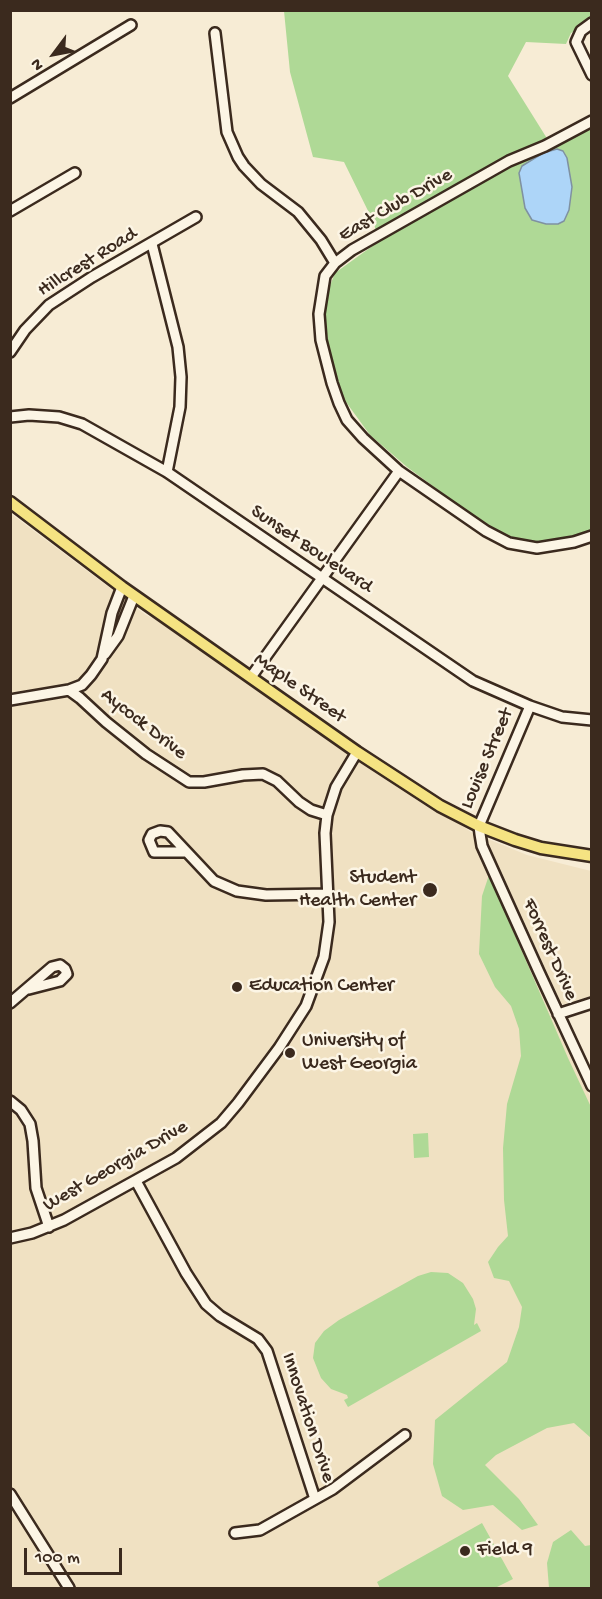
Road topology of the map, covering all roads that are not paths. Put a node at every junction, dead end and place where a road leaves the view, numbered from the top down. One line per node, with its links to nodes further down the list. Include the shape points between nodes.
1 (591, 22): 4 (street, via 576,42)
2 (131, 25): 5 (street)
3 (215, 33): 11 (street, via 227,132 238,157 261,184 298,212)
4 (591, 75)
5 (10, 98)
6 (591, 122): 11 (street, East Club Drive, via 509,160 351,250)
7 (75, 173): 8 (street)
8 (10, 211)
9 (196, 217): 10 (street, Hillcrest Road)
10 (152, 244): 12 (street, Hillcrest Road, via 50,305); 15 (street, via 178,346 181,377 180,407)
11 (335, 263): 14 (street, East Club Drive, via 325,276 319,314 332,383 347,420)
12 (10, 352)
13 (10, 417): 15 (street, Sunset Boulevard, via 59,417 82,424)
14 (399, 471): 17 (street, East Club Drive, via 509,543 537,548); 18 (street)
15 (167, 472): 18 (street, Sunset Boulevard)
16 (10, 502): 19 (main road, Maple Street)
17 (591, 536)
18 (321, 578): 22 (street); 25 (street, Sunset Boulevard, via 473,681)
19 (122, 587): 20 (main road, Maple Street); 21 (street)
20 (134, 596): 21 (street, via 118,636); 22 (main road, Maple Street)
21 (102, 659): 23 (street, via 82,685)
22 (251, 677): 27 (main road, Maple Street)
23 (69, 690): 24 (street); 28 (street, Aycock Drive, via 141,750 189,782 263,774 278,781 298,802)
24 (10, 700)
25 (530, 706): 26 (street, Sunset Boulevard, via 562,717); 29 (street, Louise Street)
26 (591, 720)
27 (357, 752): 28 (street, West Georgia Drive, via 336,787); 29 (main road, Maple Street, via 440,806)
28 (327, 815): 32 (street, West Georgia Drive)
29 (479, 826): 31 (main road, Maple Street, via 541,848); 36 (street, Forrest Drive, via 483,846)
30 (186, 852): 32 (street, via 214,881 237,891 266,895)
31 (591, 856)
32 (329, 894): 39 (street, West Georgia Drive, via 324,957 306,1006 285,1038 221,1123 176,1158)
33 (29, 989): 34 (street)
34 (10, 1003)
35 (591, 1003): 36 (street)
36 (558, 1014): 37 (street, Forrest Drive)
37 (591, 1086)
38 (10, 1101): 40 (street, via 30,1124 36,1188)
39 (136, 1181): 40 (street, West Georgia Drive); 44 (street, Innovation Drive, via 206,1304 258,1339 267,1351)
40 (49, 1227): 41 (street, West Georgia Drive)
41 (10, 1238)
42 (405, 1435): 44 (street)
43 (10, 1494): 46 (street)
44 (315, 1499): 45 (street, via 260,1530)
45 (235, 1533)
46 (69, 1588)

